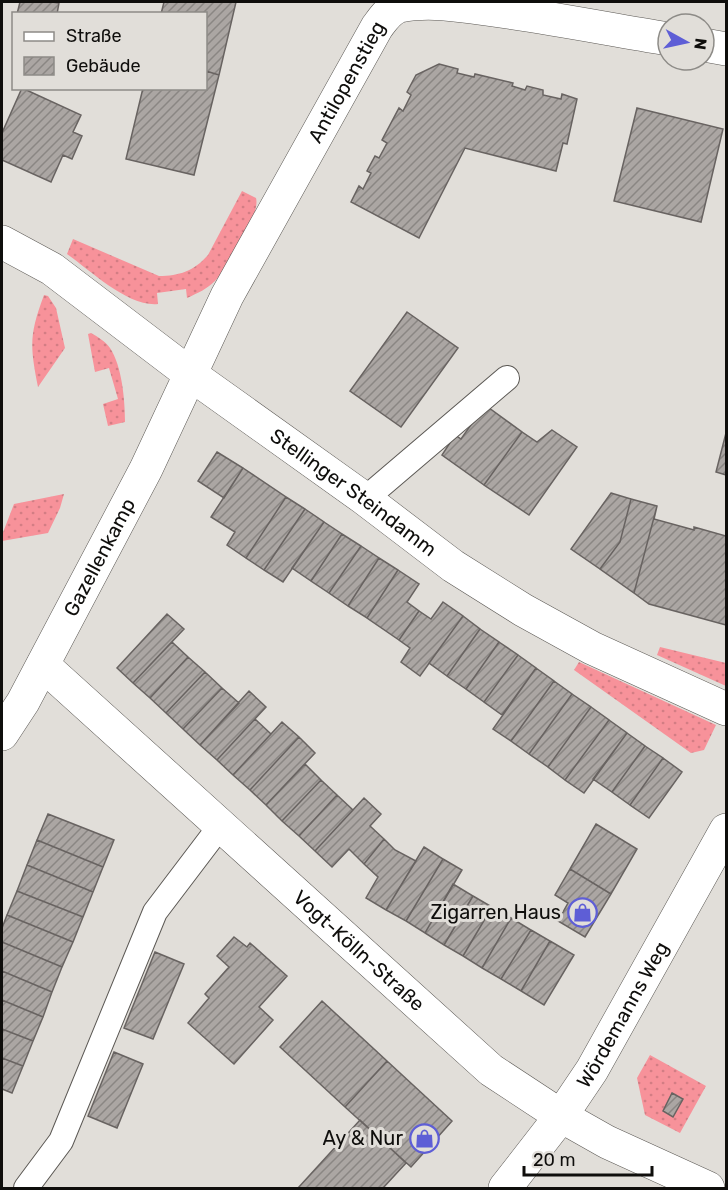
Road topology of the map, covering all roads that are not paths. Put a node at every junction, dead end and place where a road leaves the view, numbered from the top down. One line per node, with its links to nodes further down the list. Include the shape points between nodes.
1 (389, 6): 2 (street, Antilopenstieg, via 459,5); 4 (street, Antilopenstieg, via 227,296)
2 (656, 37)
3 (2, 242): 4 (street, Stellinger Steindamm, via 52,269)
4 (190, 374): 6 (street, Stellinger Steindamm); 7 (street, Gazellenkamp, via 146,469)
5 (507, 378): 6 (lane)
6 (365, 499): 8 (street, Stellinger Steindamm, via 453,566 523,610 592,648)
7 (43, 665): 9 (street, Gazellenkamp); 10 (street, Vogt-Kölln-Straße)
8 (726, 709)
9 (2, 734)
10 (221, 825): 12 (street, Vogt-Kölln-Straße, via 491,1070); 13 (lane, via 155,912 61,1141)
11 (726, 830): 12 (street, Wördemanns Weg, via 592,1070)
12 (561, 1116): 14 (street, Wördemanns Weg); 15 (street, Vogt-Kölln-Straße)
13 (26, 1188)
14 (505, 1188)
15 (708, 1188)

